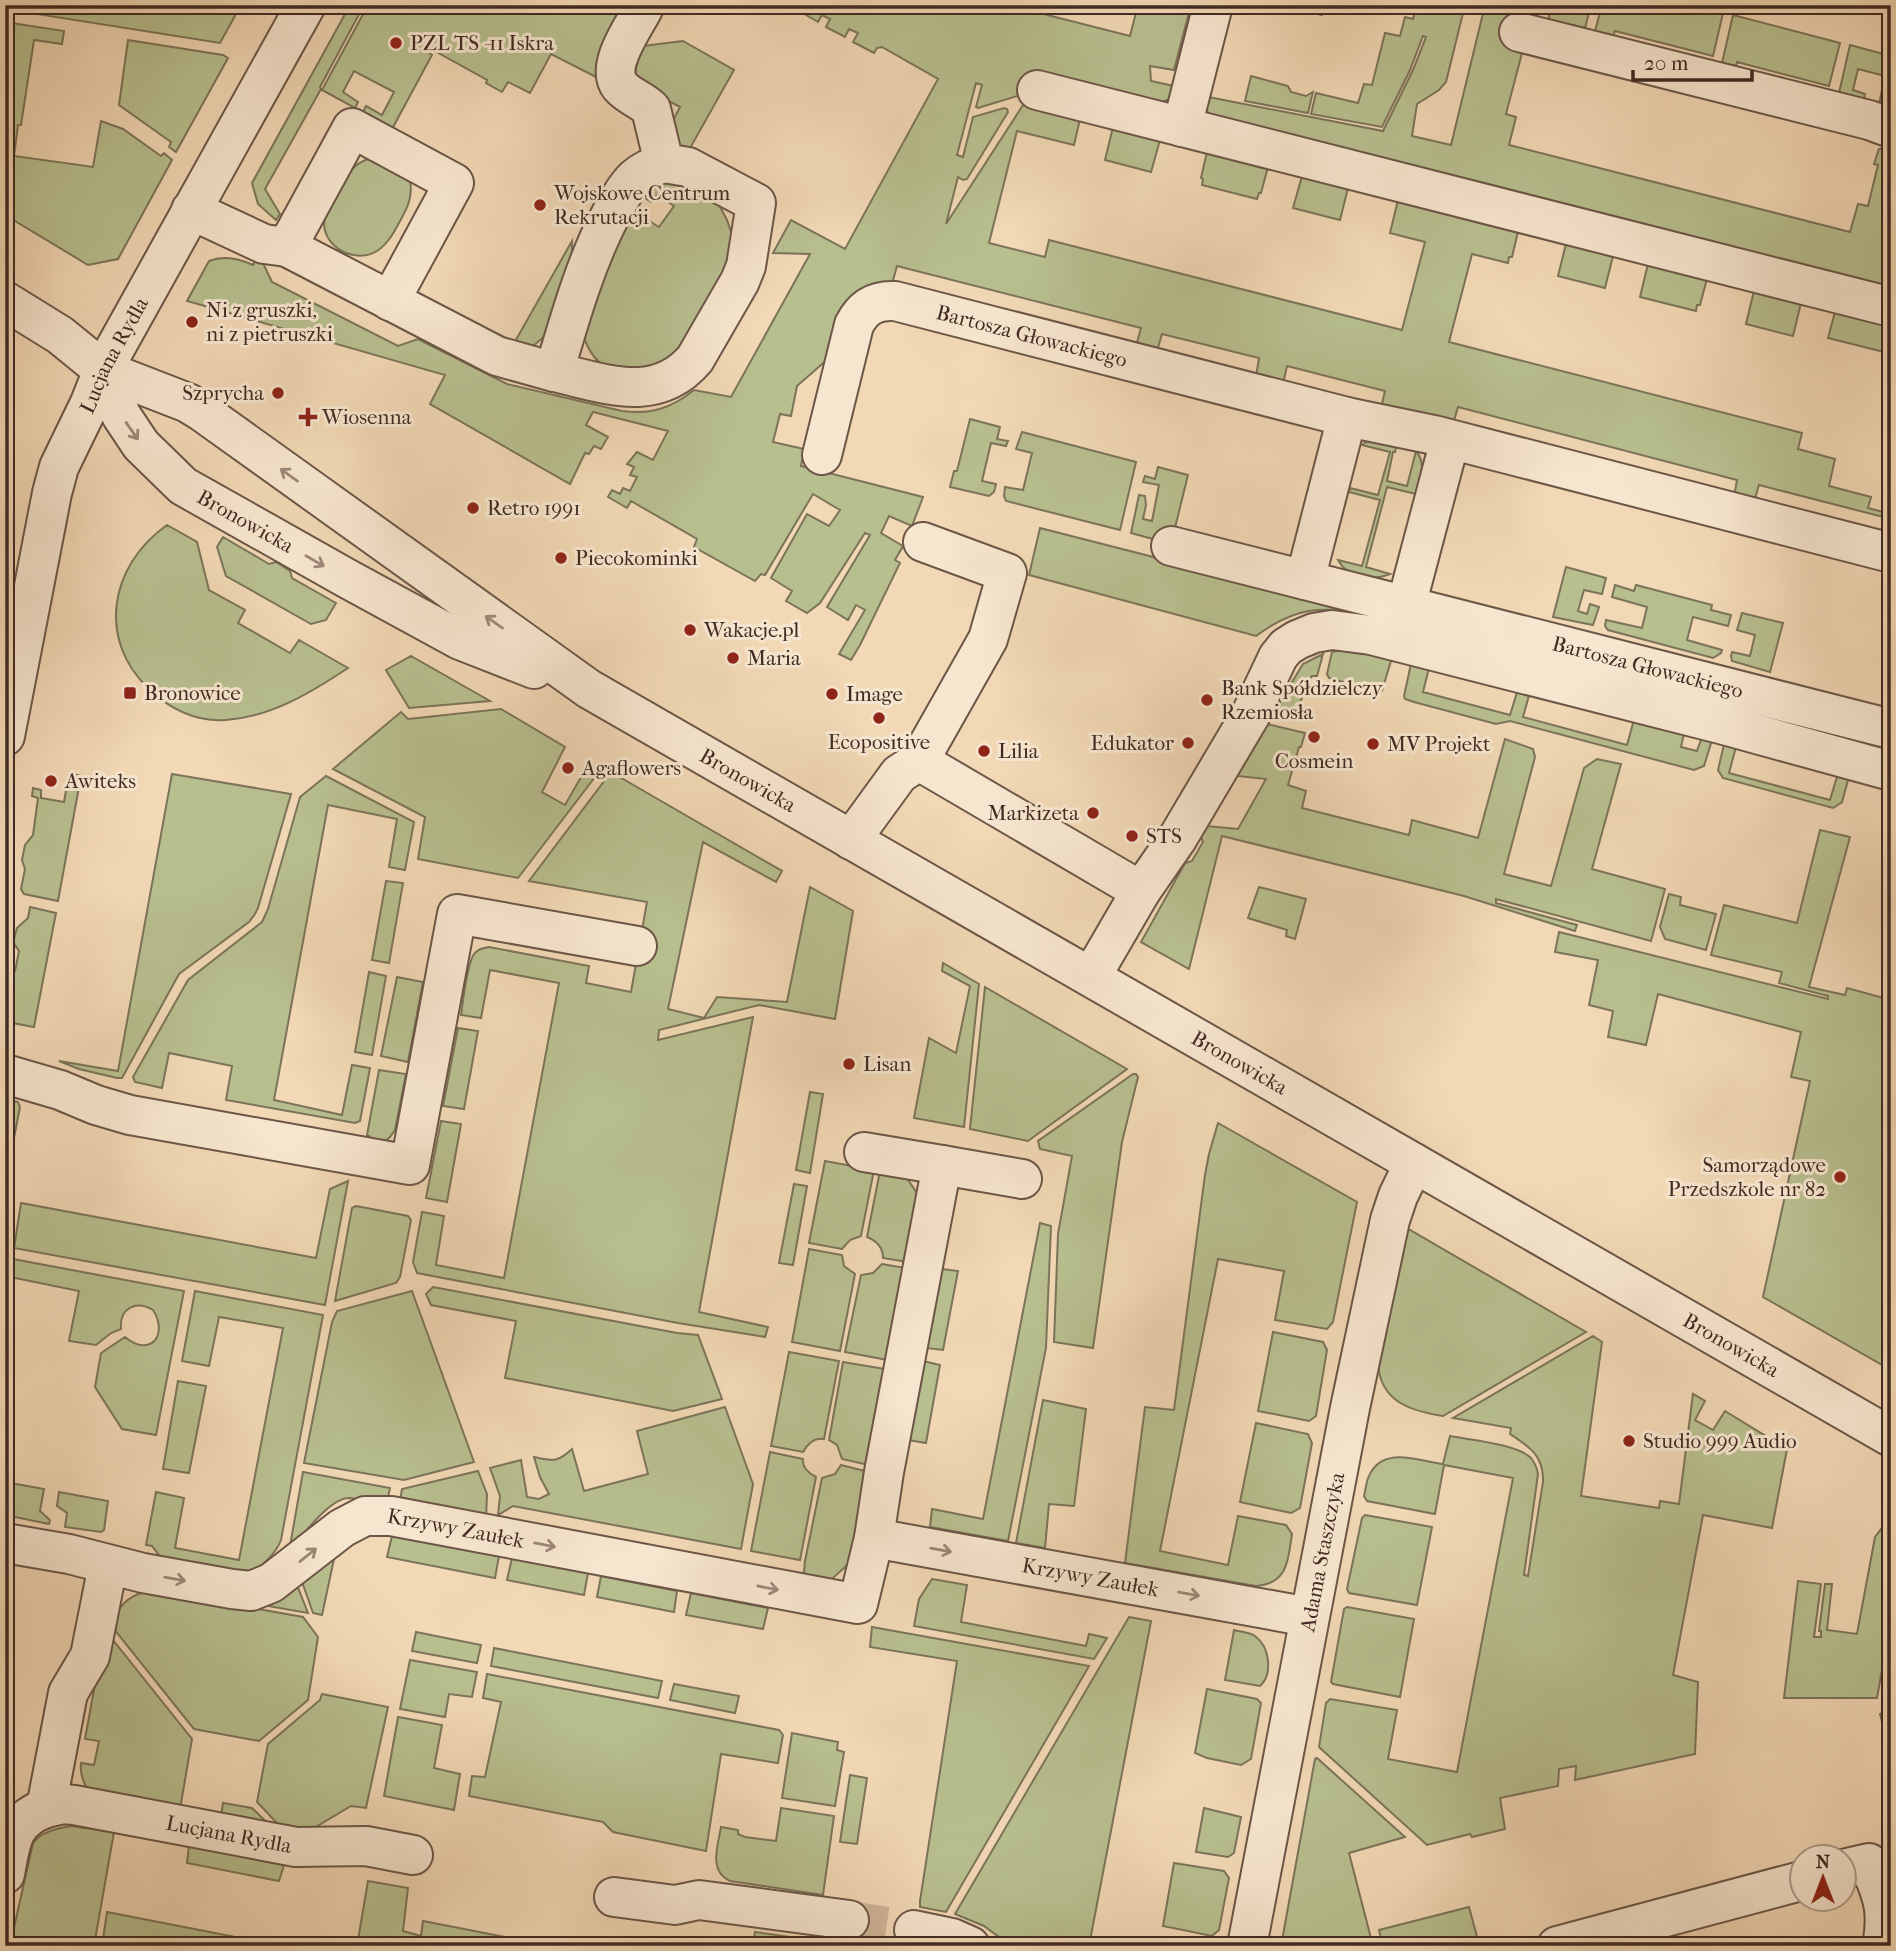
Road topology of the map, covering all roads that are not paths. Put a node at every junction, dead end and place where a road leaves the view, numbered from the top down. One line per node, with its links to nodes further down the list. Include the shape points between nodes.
1 (306, 5): 9 (street, Lucjana Rydla)
2 (635, 5): 8 (street, via 643,9 615,64 616,80 651,109)
3 (1213, 5): 6 (street)
4 (1519, 32): 7 (street)
5 (1037, 90): 6 (street)
6 (1182, 127): 13 (street)
7 (1891, 128)
8 (664, 163): 15 (street, via 635,178 614,208 583,275); 15 (street, via 688,167 756,203 748,260 740,281 695,359 672,379 629,388)
9 (191, 210): 10 (street, via 264,244); 14 (street, Lucjana Rydla)
10 (287, 247): 12 (street); 12 (street, via 352,128 454,183)
11 (5, 301): 14 (street, Bronowicka)
12 (390, 301): 15 (street, via 497,356)
13 (1891, 307)
14 (103, 370): 24 (street, Lucjana Rydla, via 60,467); 25 (street, Bronowicka, one-way to 14, via 201,411); 25 (street, Bronowicka, one-way to 25, via 121,415 141,445 183,486 460,640)
15 (554, 372)
16 (1347, 417): 17 (street, Bartosza Głowackiego); 18 (street, Bartosza Głowackiego, via 886,301 863,310 854,324); 22 (street)
17 (1450, 440): 21 (street, Bartosza Głowackiego); 23 (street)
18 (822, 455)
19 (923, 542): 28 (street, via 1007,573 988,639)
20 (1171, 546): 22 (street, Bartosza Głowackiego)
21 (1891, 553)
22 (1305, 580): 23 (street, Bartosza Głowackiego)
23 (1406, 606): 26 (street, Bartosza Głowackiego)
24 (15, 635): 27 (street, Lucjana Rydla)
25 (589, 690): 30 (street, Bronowicka)
26 (1891, 729)
27 (5, 736)
28 (919, 761): 30 (street, via 899,774); 31 (street)
29 (1891, 771): 31 (street, via 1371,635 1314,633 1286,647 1278,657 1244,725)
30 (851, 840): 33 (street, Bronowicka)
31 (1141, 891): 33 (street)
32 (637, 946): 34 (street, via 457,914 410,1165 130,1115)
33 (1091, 978): 36 (street, Bronowicka)
34 (5, 1074)
35 (864, 1152): 37 (street)
36 (1414, 1163): 39 (street, Bronowicka); 43 (street, Adama Staszczyka, via 1390,1220)
37 (942, 1165): 38 (street); 40 (street, Krzywy Zaułek)
38 (1023, 1179)
39 (1891, 1437)
40 (874, 1538): 42 (street, Krzywy Zaułek, one-way to 40, via 251,1591 271,1583 355,1520 376,1515 858,1604); 43 (street, Krzywy Zaułek, one-way to 43)
41 (5, 1543): 42 (street, Krzywy Zaułek)
42 (108, 1565): 44 (street, via 90,1656 68,1693)
43 (1309, 1616): 53 (street, Adama Staszczyka)
44 (46, 1808): 45 (street, Lucjana Rydla, via 74,1805 296,1847 366,1846); 47 (street, via 28,1817 14,1833)
45 (413, 1855)
46 (1857, 1866): 55 (street, via 1869,1863 1885,1906)
47 (5, 1874)
48 (1787, 1885): 54 (street)
49 (614, 1897): 50 (street, via 675,1905 699,1900)
50 (849, 1920)
51 (914, 1930): 52 (street)
52 (970, 1946)
53 (1247, 1946)
54 (1557, 1946)
55 (1882, 1946)

